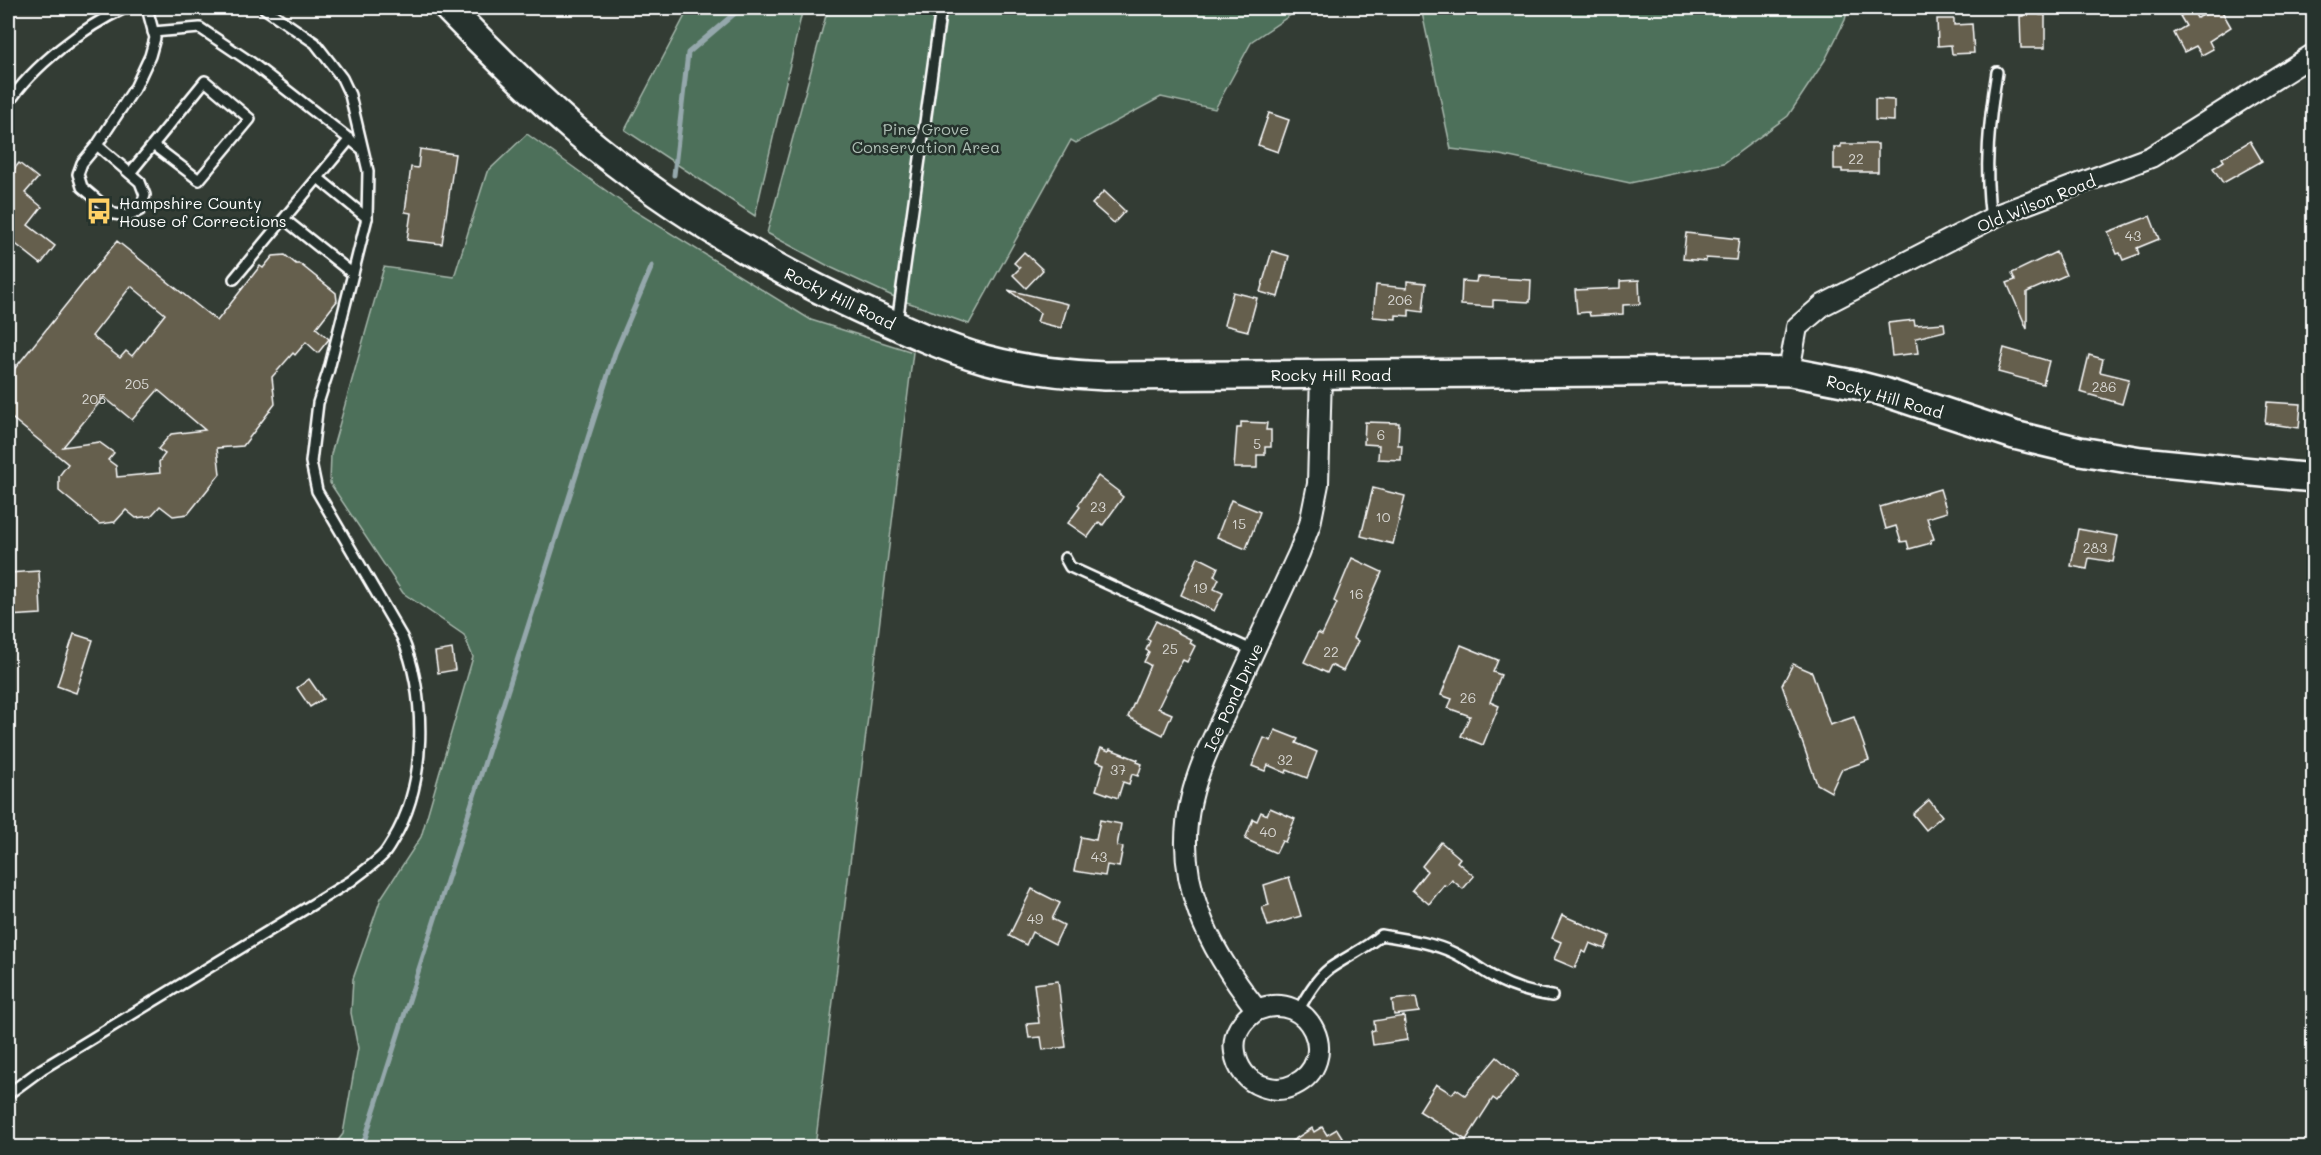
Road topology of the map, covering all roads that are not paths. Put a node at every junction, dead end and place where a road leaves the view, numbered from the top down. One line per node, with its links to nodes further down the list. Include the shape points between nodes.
1 (125, 8): 9 (lane, via 101,19 50,57)
2 (147, 8): 6 (lane)
3 (264, 8): 13 (lane, via 315,43 342,78)
4 (448, 8): 21 (main road, Rocky Hill Road, via 575,130 672,203 770,264)
5 (941, 8): 21 (lane)
6 (153, 32): 10 (lane, via 200,28); 12 (lane, via 150,56 136,86)
7 (2313, 54): 16 (street, Old Wilson Road, via 2151,157)
8 (1997, 72): 16 (lane, via 1988,128 1988,189 2000,204)
9 (8, 104)
10 (350, 139): 13 (lane); 15 (lane)
11 (153, 145): 11 (lane, via 205,81 250,119 198,180); 14 (lane)
12 (97, 146): 14 (lane); 14 (lane, via 78,174 82,187 114,214 129,216 140,210 145,195 141,182)
13 (363, 149): 17 (lane, via 368,171)
14 (130, 173)
15 (318, 178): 17 (lane); 18 (lane)
16 (1997, 216): 22 (street, Old Wilson Road, via 1823,305 1797,327)
17 (367, 218): 19 (lane)
18 (284, 219): 19 (lane); 20 (lane)
19 (353, 274): 30 (lane, via 318,403 310,462 316,490 411,659 419,749 404,822 384,854 351,881 42,1069)
20 (234, 279)
21 (896, 326): 23 (main road, Rocky Hill Road, via 984,359 1053,372 1105,376)
22 (1791, 372): 23 (main road, Rocky Hill Road); 24 (main road, Rocky Hill Road, via 1884,392 2047,444 2141,461)
23 (1321, 374): 26 (street, Ice Pond Drive, via 1318,484 1310,524)
24 (2313, 478)
25 (1065, 558): 26 (lane, via 1070,567)
26 (1254, 651): 28 (street, Ice Pond Drive, via 1196,782 1188,819 1187,855 1192,892 1206,933)
27 (1552, 996): 29 (lane, via 1535,994 1492,977 1444,949 1381,934 1369,946 1327,970)
28 (1257, 1010): 29 (street, via 1278,1005); 29 (street, via 1238,1030 1234,1043 1236,1057 1251,1080 1276,1089 1302,1080 1317,1057 1315,1031)
29 (1298, 1011)
30 (8, 1094)

